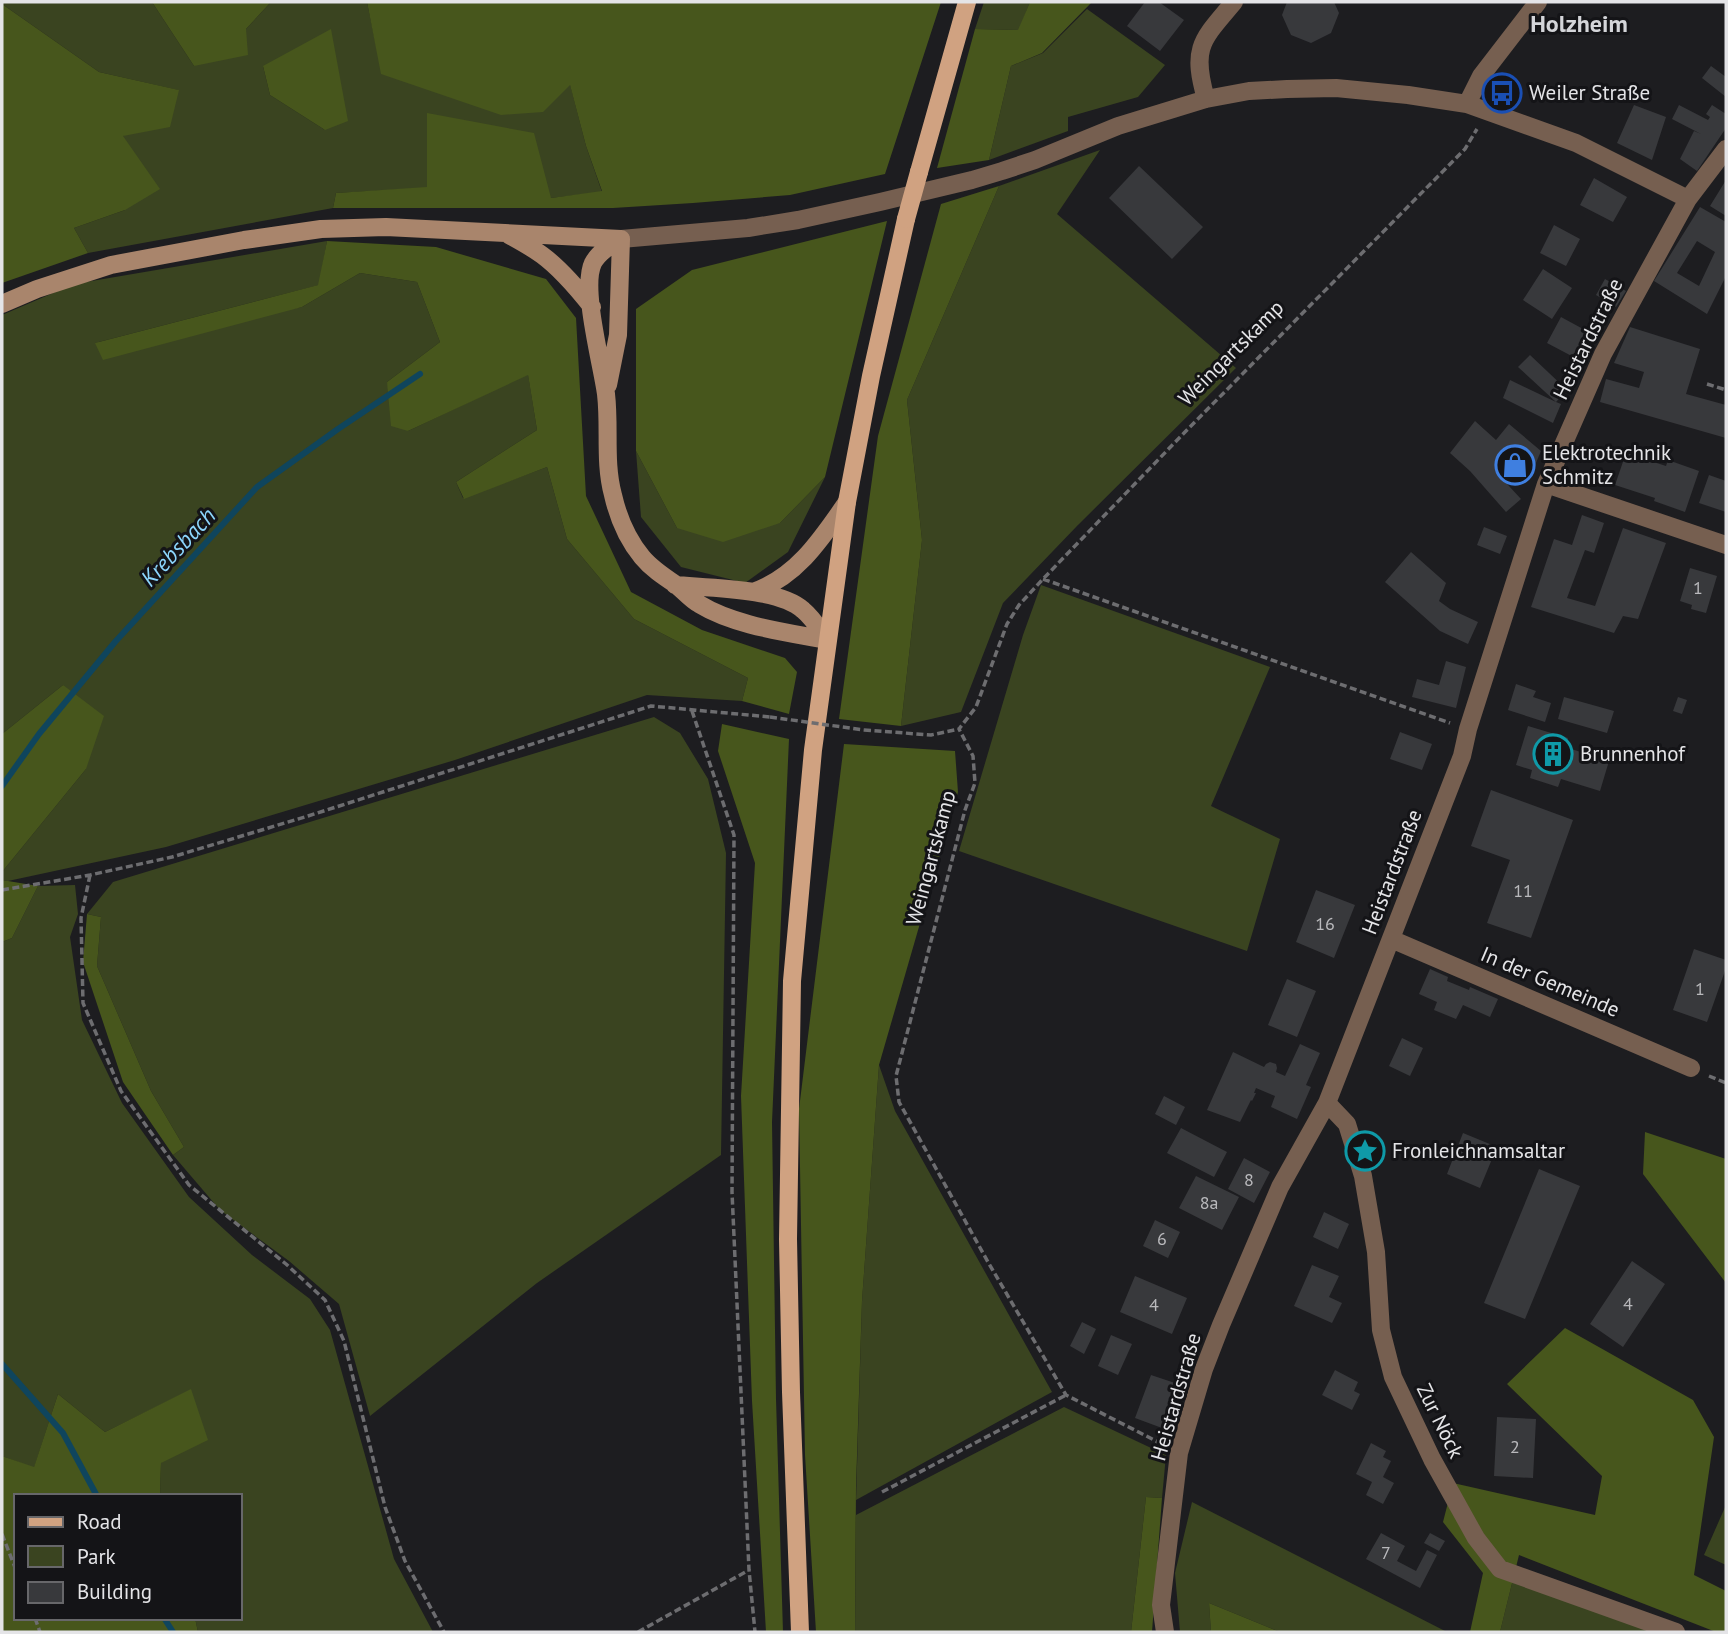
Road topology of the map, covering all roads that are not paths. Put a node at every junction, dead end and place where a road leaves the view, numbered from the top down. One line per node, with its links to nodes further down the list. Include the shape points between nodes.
1 (967, 2): 14 (main road, bridge, via 906,219)
2 (1234, 2): 4 (street, via 1202,44 1199,63)
3 (1538, 2): 5 (street, via 1481,76)
4 (1206, 99): 5 (street, via 1249,91 1336,88 1408,94); 9 (street, via 972,180 798,220)
5 (1475, 107): 7 (street, via 1576,143)
6 (1726, 149): 7 (street, Heistardstraße)
7 (1688, 199): 13 (street, Heistardstraße, via 1603,354)
8 (506, 233): 9 (main road); 10 (main road, via 386,227 286,233 111,265); 11 (main road, via 566,275)
9 (621, 239): 11 (main road, via 593,263); 12 (main road, via 618,335)
10 (2, 304)
11 (592, 307): 12 (main road)
12 (606, 396): 16 (main road, via 609,473 616,508 642,557)
13 (1546, 484): 15 (street); 19 (street, Heistardstraße, via 1462,755)
14 (847, 502): 17 (main road, via 794,568); 18 (main road)
15 (1726, 545)
16 (676, 585): 17 (main road); 18 (main road, via 717,614)
17 (753, 592): 18 (main road, via 795,603)
18 (827, 640): 22 (main road, via 792,994 789,1321)
19 (1391, 939): 20 (street, In der Gemeinde); 21 (street, Heistardstraße)
20 (1691, 1068)
21 (1326, 1103): 23 (street, Heistardstraße, via 1280,1187 1204,1369 1180,1453 1161,1605); 24 (street, Zur Nöck, via 1347,1124 1363,1176 1376,1252 1381,1329 1394,1377 1476,1538 1500,1569)
22 (800, 1632)
23 (1165, 1632)
24 (1676, 1632)

